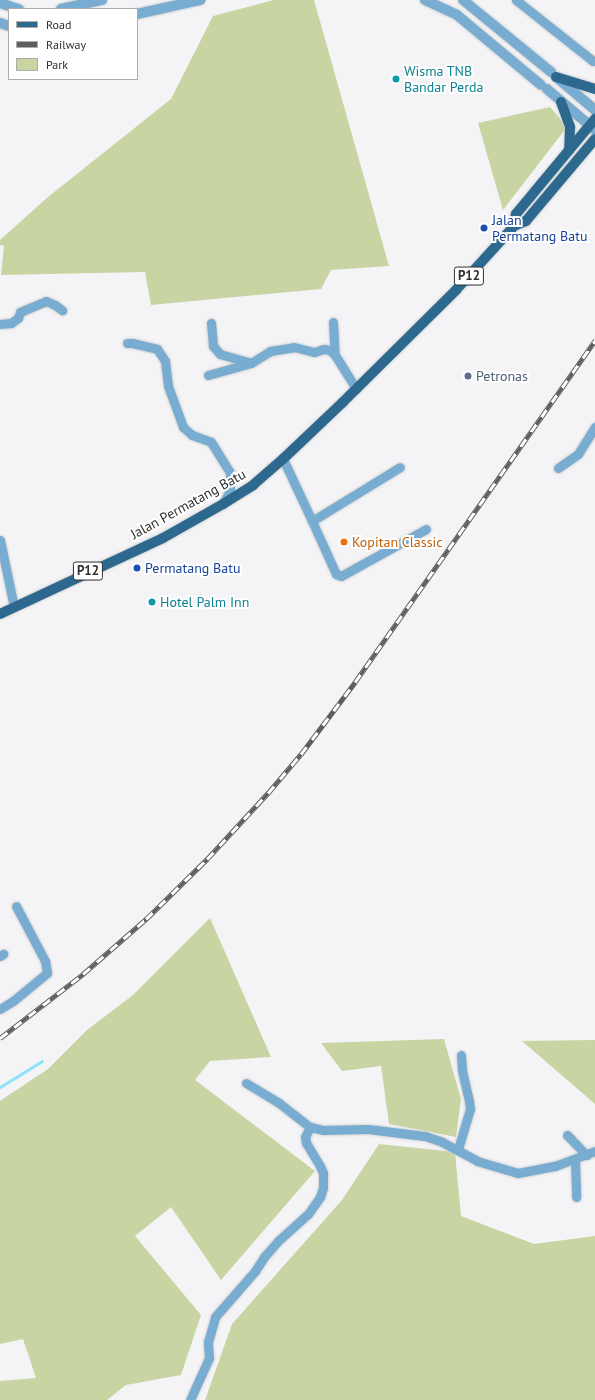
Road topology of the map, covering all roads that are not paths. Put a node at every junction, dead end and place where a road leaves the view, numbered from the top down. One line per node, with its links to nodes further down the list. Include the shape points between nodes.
1 (102, 0): 8 (street)
2 (200, 0): 9 (street)
3 (425, 0): 13 (street, via 457,15)
4 (463, 0): 11 (street)
5 (516, 0): 10 (street, via 593,62)
6 (0, 3): 7 (street)
7 (16, 8)
8 (66, 8)
9 (138, 14)
10 (595, 61)
11 (553, 75): 12 (main road); 14 (street)
12 (595, 89)
13 (561, 102): 15 (street); 17 (main road, via 570,127)
14 (595, 110)
15 (593, 125): 17 (main road, Jalan Permatang Batu / P12)
16 (595, 139): 18 (main road, Jalan Permatang Batu / P12, via 526,221)
17 (569, 150): 18 (main road, Jalan Permatang Batu / P12, via 516,214)
18 (514, 226): 27 (main road, Jalan Permatang Batu / P12, via 456,290)
19 (62, 310): 22 (street, via 46,301 20,312 18,318 11,323)
20 (333, 322): 24 (street)
21 (211, 323): 25 (street, via 213,346 220,354)
22 (0, 324)
23 (127, 344): 32 (street, via 157,349 165,361 168,386 183,428 192,435 211,442 230,473 230,490)
24 (335, 355): 25 (street, via 330,350 314,352 294,346 270,351); 27 (street)
25 (251, 363): 26 (street)
26 (208, 375)
27 (356, 389): 29 (main road, Jalan Permatang Batu / P12)
28 (595, 427): 31 (street, via 578,454)
29 (283, 459): 32 (main road, Jalan Permatang Batu / P12, via 253,485); 33 (street)
30 (400, 467): 33 (street)
31 (558, 468)
32 (223, 504): 36 (main road, Jalan Permatang Batu / P12, via 162,538)
33 (312, 521): 34 (street, via 336,574 341,576)
34 (426, 529)
35 (0, 540): 36 (street)
36 (14, 607): 37 (main road, Jalan Permatang Batu / P12)
37 (0, 614)
38 (16, 906): 39 (street, via 45,961 47,973 13,1001)
39 (1, 1006)
40 (461, 1055): 44 (street, via 470,1109)
41 (246, 1083): 42 (street, via 279,1103)
42 (310, 1127): 44 (street, via 323,1130 368,1129 405,1133 437,1140); 49 (street, via 305,1137 306,1143 323,1173 320,1197 308,1214 264,1257 215,1317 208,1342 209,1358)
43 (567, 1135): 46 (street)
44 (458, 1149): 47 (street, via 476,1161 518,1172 541,1170)
45 (595, 1151): 46 (street)
46 (586, 1155): 47 (street)
47 (575, 1160): 48 (street)
48 (576, 1198)
49 (190, 1400)

